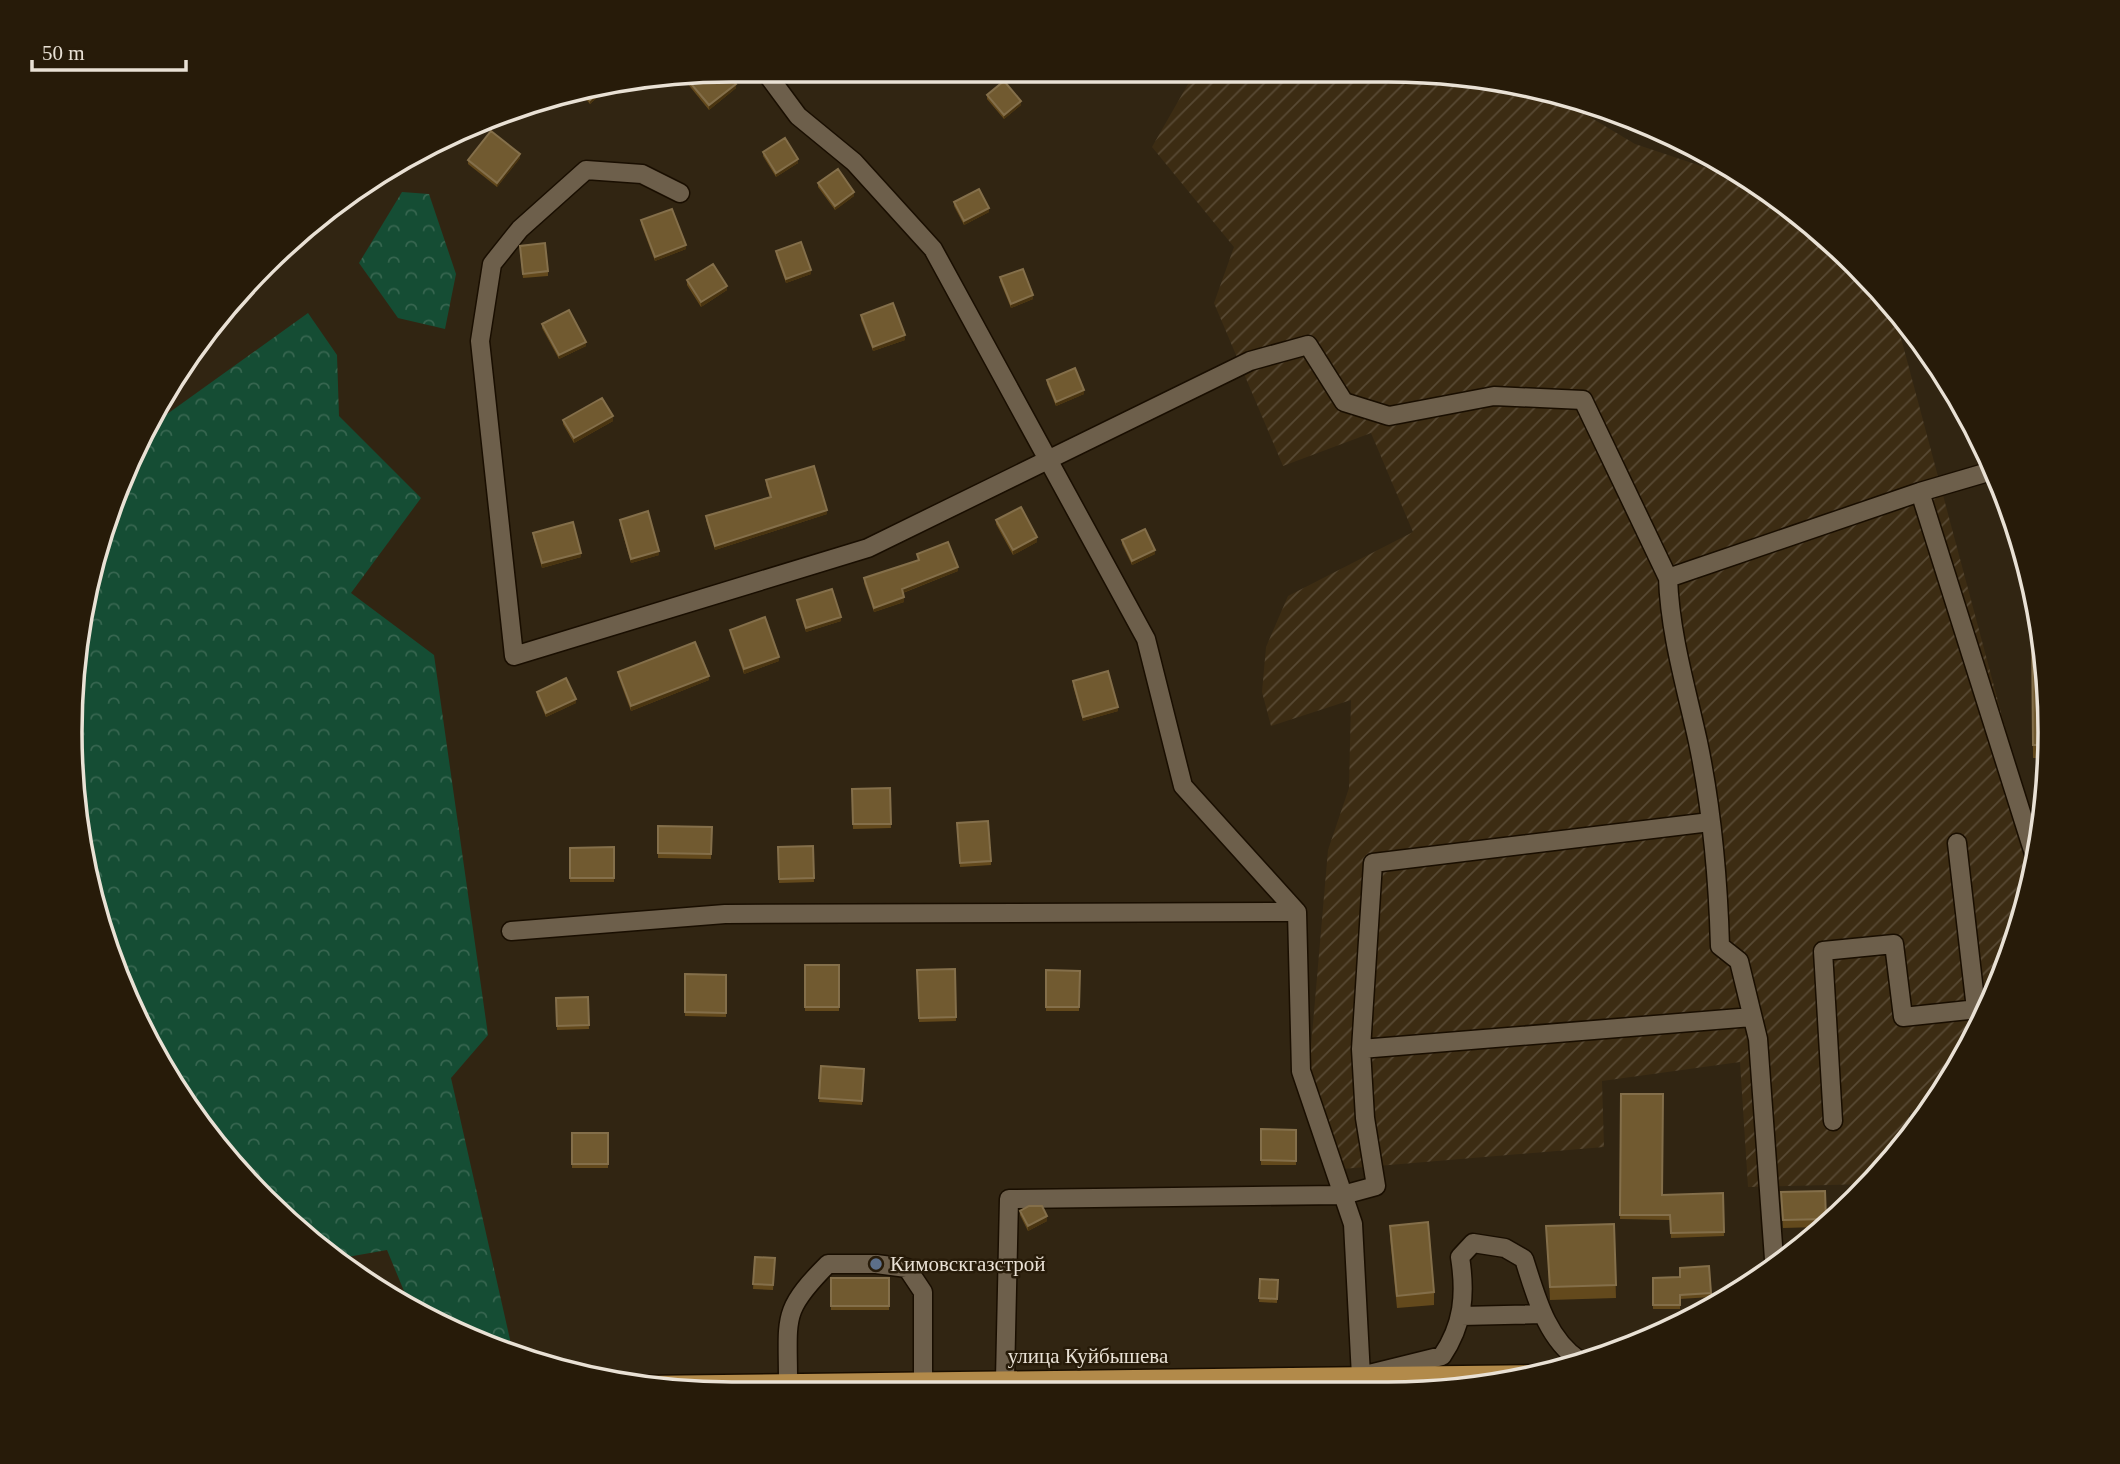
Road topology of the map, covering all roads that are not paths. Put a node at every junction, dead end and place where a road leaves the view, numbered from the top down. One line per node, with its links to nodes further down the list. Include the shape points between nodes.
1 (773, 82): 3 (street, via 797,116 854,162 933,249)
2 (680, 193): 3 (street, via 642,174 586,170 520,229 492,264 481,341 514,656 868,548)
3 (1051, 461): 6 (street, via 1250,361 1308,345 1344,402 1389,416 1494,396 1583,400); 10 (street, via 1146,639 1183,786)
4 (1984, 473): 5 (street)
5 (1920, 492): 6 (street); 8 (street)
6 (1668, 578): 7 (street, via 1670,618 1699,745)
7 (1710, 822): 14 (street, via 1718,869 1720,946 1739,961); 15 (street, via 1373,863)
8 (2029, 837)
9 (1957, 843): 12 (street)
10 (1297, 912): 11 (street, via 725,914); 17 (street, via 1301,1071)
11 (511, 931)
12 (1980, 998)
13 (1975, 1010): 16 (street, via 1903,1017 1894,944 1823,951)
14 (1752, 1017): 15 (street); 18 (street, via 1758,1039)
15 (1361, 1049): 17 (street, via 1365,1118 1376,1186)
16 (1833, 1121)
17 (1343, 1195): 23 (street, via 1353,1224); 24 (street, via 1009,1199)
18 (1774, 1254)
19 (1542, 1314): 20 (street); 20 (street, via 1524,1259 1505,1248 1473,1244 1460,1258); 21 (street)
20 (1461, 1317): 23 (street, via 1442,1356)
21 (1572, 1355)
22 (1481, 1375): 23 (main road, улица Куйбышева)
23 (1361, 1376): 24 (main road, улица Куйбышева)
24 (1005, 1379): 25 (main road, улица Куйбышева)
25 (923, 1380): 26 (main road, улица Куйбышева); 26 (street, via 923,1292 907,1268 828,1264 801,1291 788,1316)
26 (788, 1381): 27 (main road, улица Куйбышева)
27 (751, 1382)

